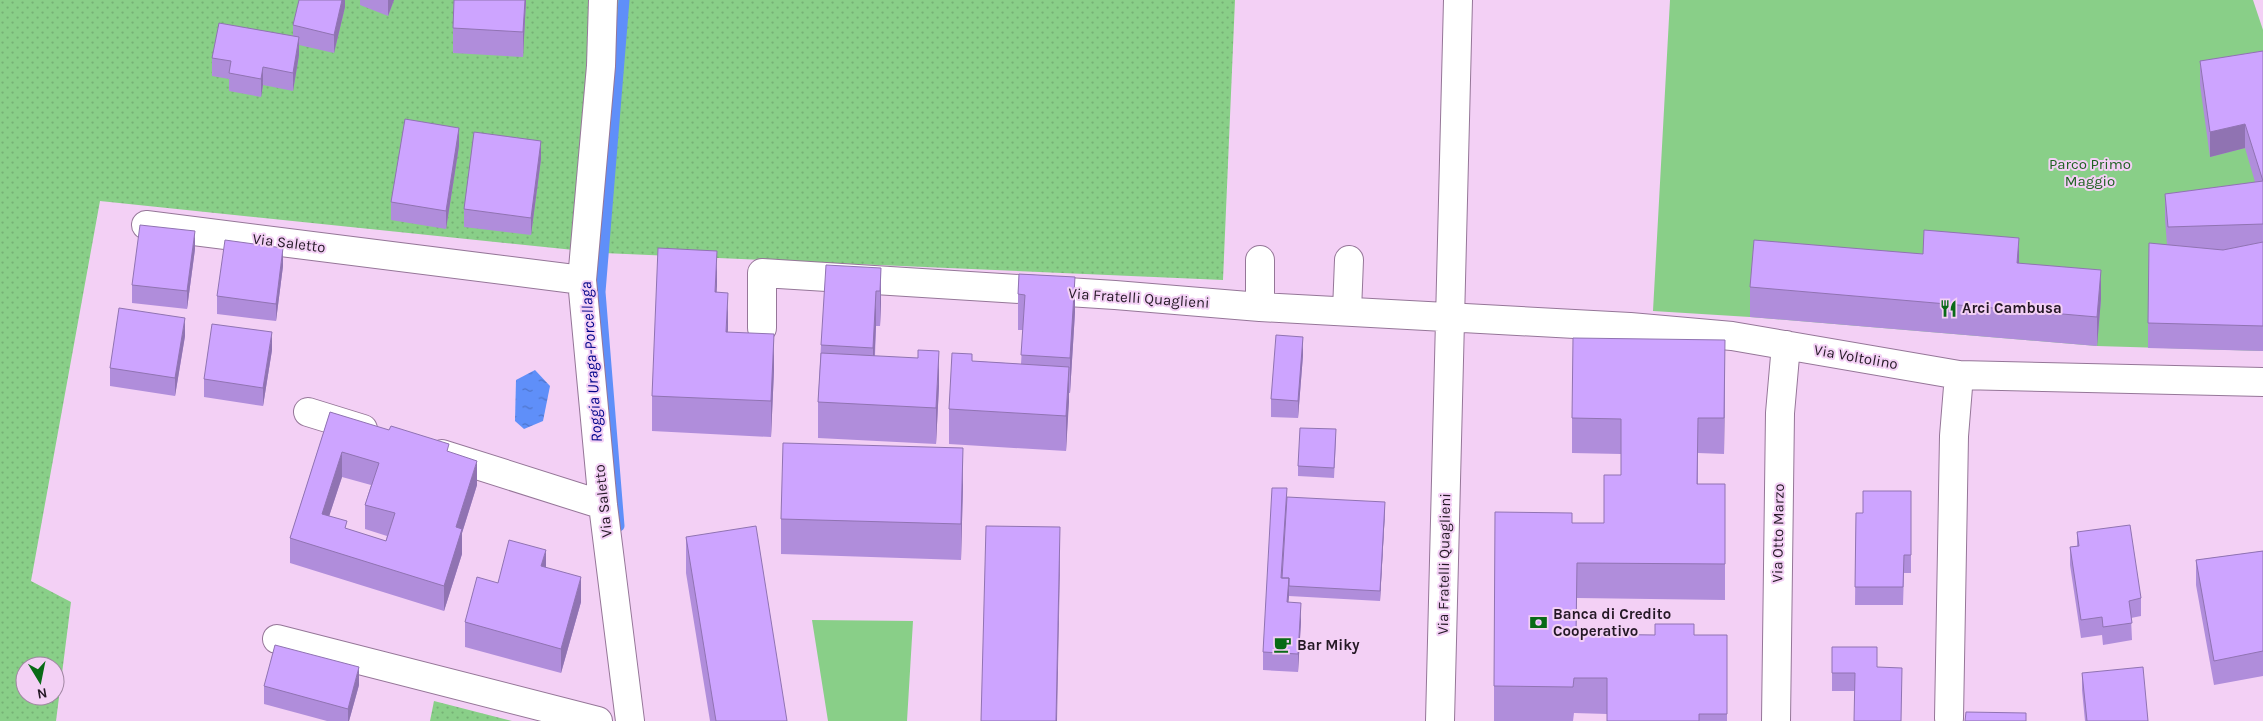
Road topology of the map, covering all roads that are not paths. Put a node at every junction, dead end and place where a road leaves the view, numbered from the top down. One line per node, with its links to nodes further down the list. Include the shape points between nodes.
1 (603, 0): 6 (street, Via Saletto, via 601,66)
2 (1458, 0): 9 (street, Via Fratelli Quaglieni)
3 (146, 225): 6 (street, Via Saletto)
4 (1260, 260): 7 (street)
5 (1348, 260): 8 (street)
6 (582, 280): 17 (street, Via Saletto)
7 (1260, 307): 8 (street, Via Fratelli Quaglieni); 10 (street, Via Fratelli Quaglieni, via 762,273)
8 (1347, 311): 9 (street, Via Fratelli Quaglieni)
9 (1450, 317): 11 (street, Via Voltolino, via 1630,327 1732,336); 22 (street, Via Fratelli Quaglieni)
10 (762, 328)
11 (1786, 346): 12 (street, Via Voltolino); 23 (street, Via Otto Marzo, via 1780,413)
12 (1959, 375): 13 (street, Via Voltolino); 19 (street, via 1954,436)
13 (2263, 382)
14 (308, 412): 15 (street)
15 (391, 438)
16 (419, 447): 17 (street)
17 (603, 505): 21 (street, Via Saletto)
18 (276, 639): 20 (street)
19 (1949, 718)
20 (598, 721)
21 (630, 721)
22 (1440, 721)
23 (1776, 721)

